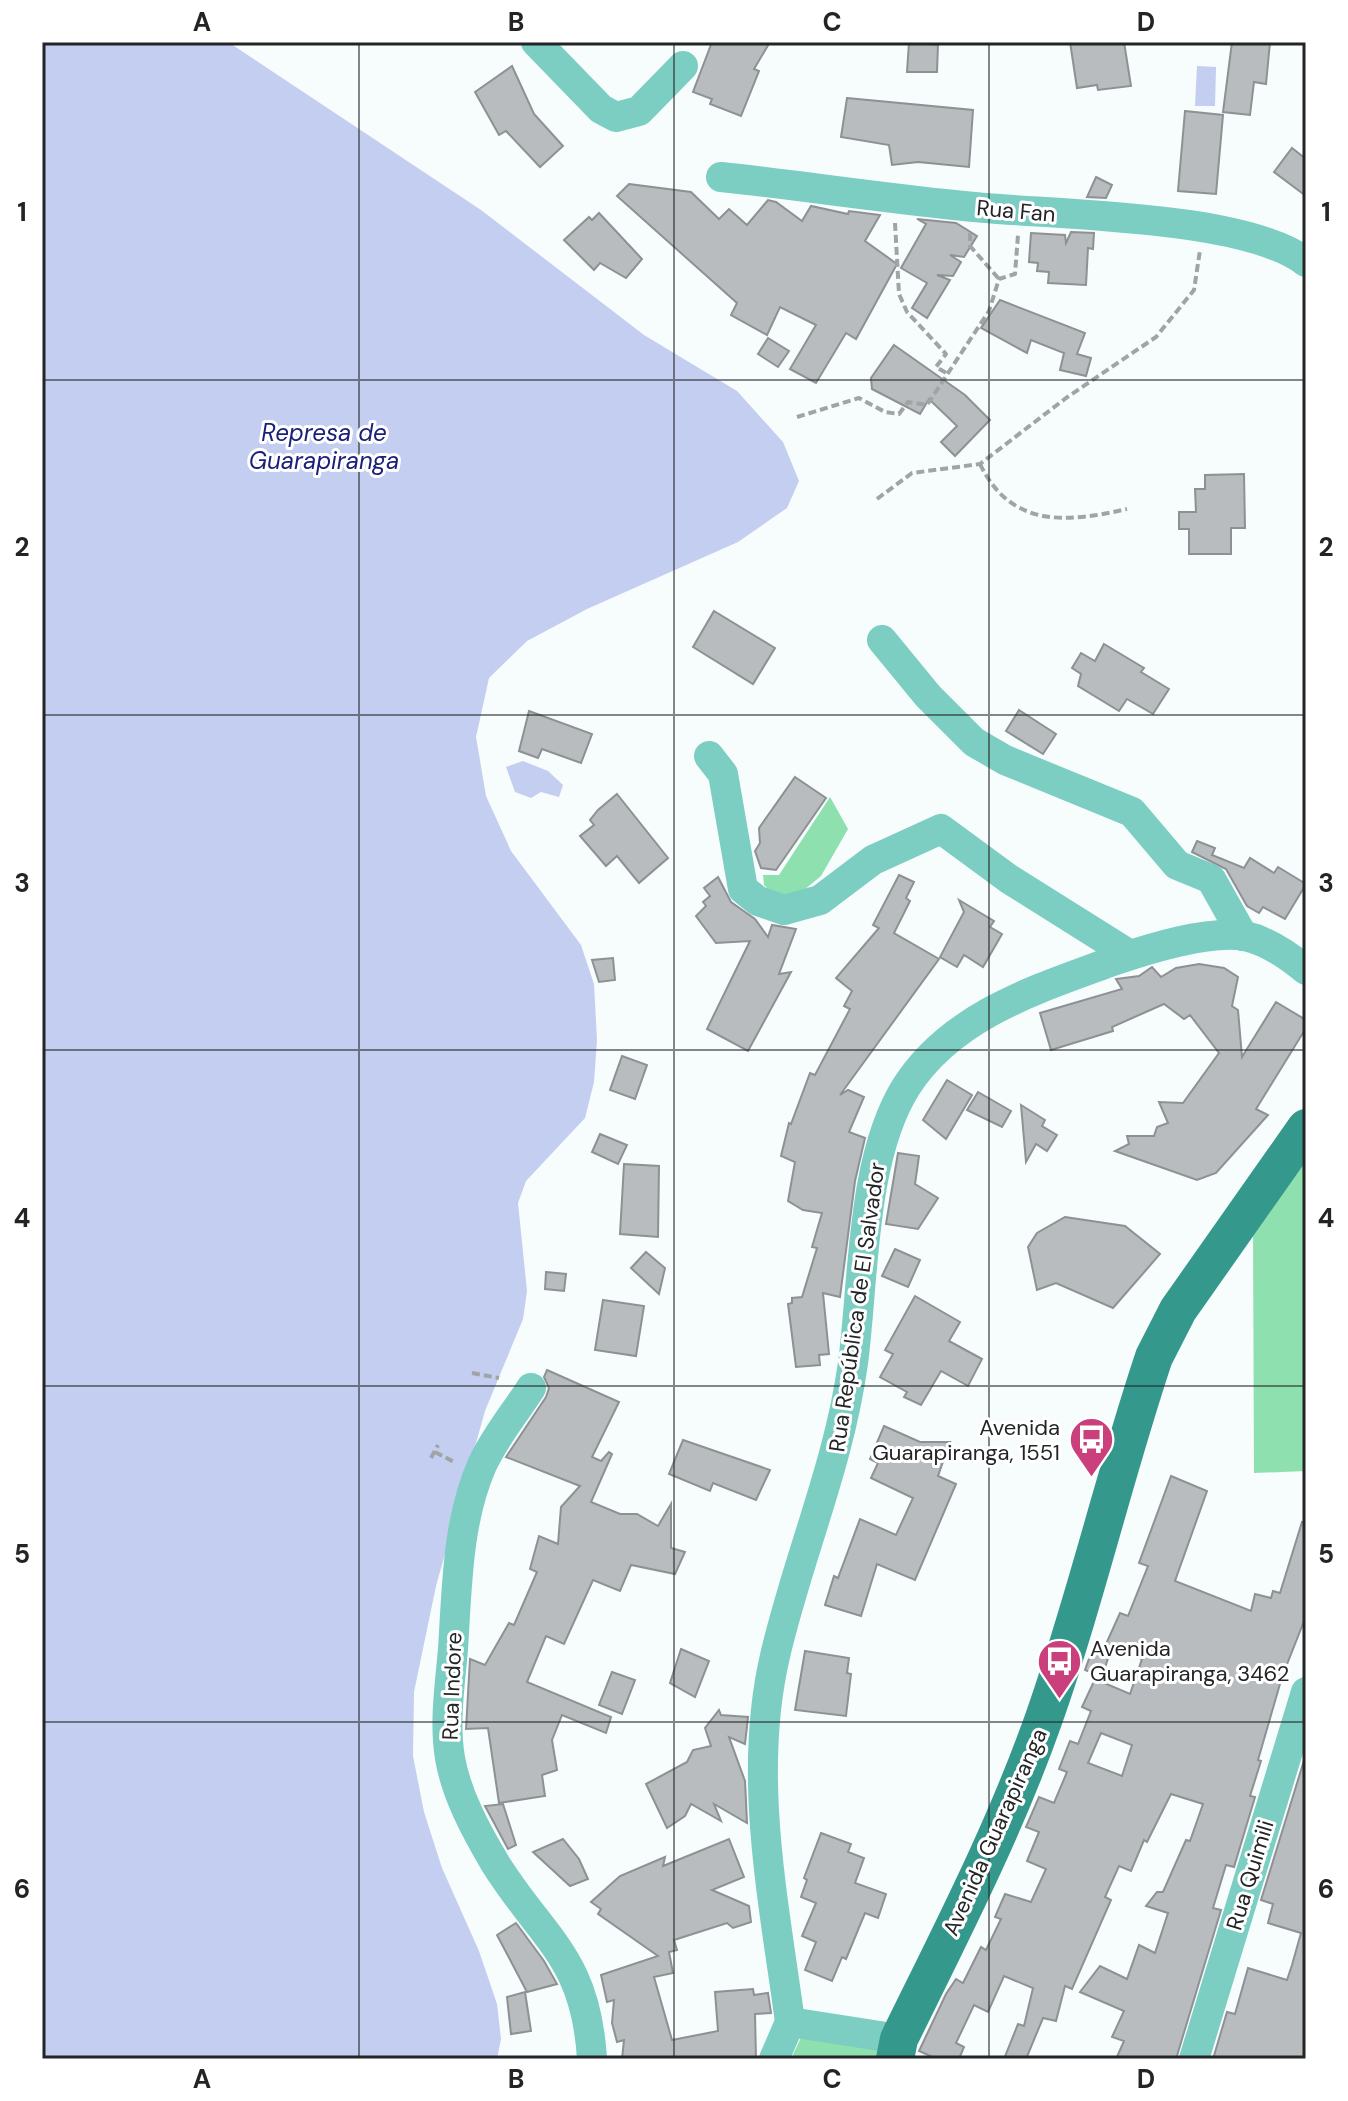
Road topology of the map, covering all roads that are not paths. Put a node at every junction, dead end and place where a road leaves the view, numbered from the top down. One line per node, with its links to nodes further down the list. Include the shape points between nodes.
1 (536, 42): 2 (street, via 601,109 616,117 639,111)
2 (683, 66)
3 (721, 177): 4 (street, Rua Fan, via 969,207 1203,226 1269,243)
4 (1306, 262)
5 (882, 640): 7 (street, via 974,742 1132,812 1177,865 1211,879)
6 (709, 756): 8 (street, via 723,774 743,889 758,901 784,910 820,900 873,860 941,829)
7 (1243, 936): 8 (street, Rua República de El Salvador, via 1215,936); 9 (street, Rua República de El Salvador, via 1285,953)
8 (1130, 955): 13 (street, Rua República de El Salvador, via 1034,991 956,1033 928,1057 886,1127 835,1459 775,1657 764,1725 769,1866)
9 (1306, 970)
10 (1306, 1128): 14 (main road, Avenida Guarapiranga, via 1178,1310 1154,1357 1040,1730 980,1876)
11 (531, 1388): 15 (street, Rua Indore, via 483,1464 474,1491 457,1571 447,1728 456,1782 472,1821 578,1982)
12 (1306, 1692): 17 (street, Rua Quimili)
13 (790, 2022): 14 (street); 16 (street)
14 (897, 2049)
15 (592, 2059)
16 (774, 2059)
17 (1194, 2059)

